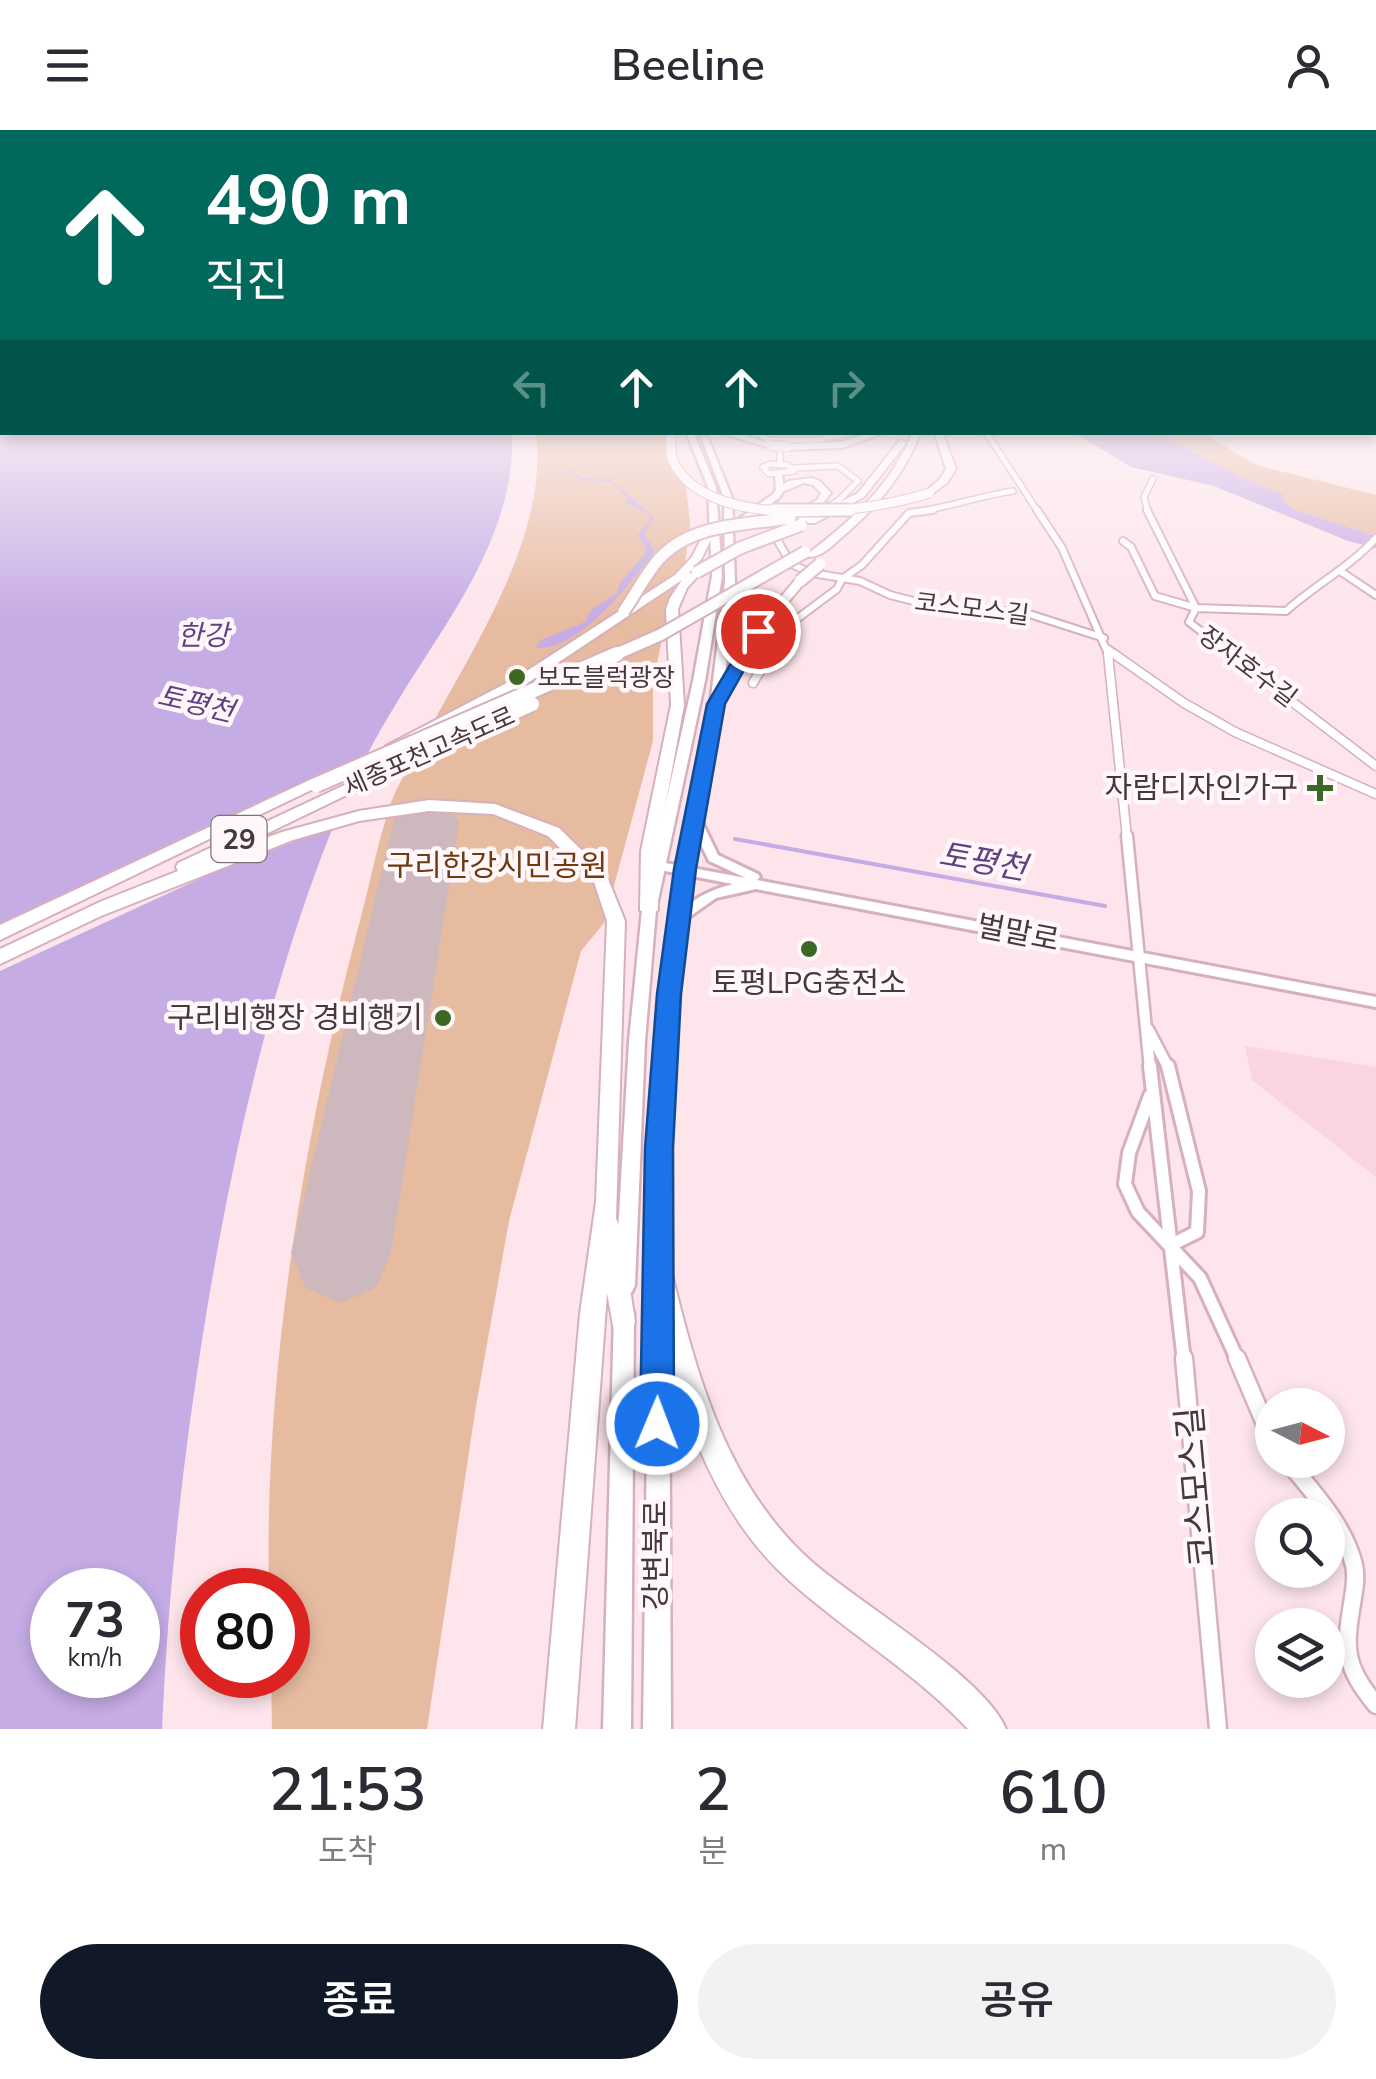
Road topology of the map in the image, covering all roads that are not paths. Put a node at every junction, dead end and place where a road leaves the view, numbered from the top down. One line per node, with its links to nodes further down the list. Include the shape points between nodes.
1 (680, 472): 9 (highway, bridge, via 716,496 796,512 899,504 929,493)
2 (708, 472): 17 (highway)
3 (719, 472): 15 (highway, 강변북로)
4 (765, 472): 11 (street)
5 (793, 472): 11 (street)
6 (848, 472): 23 (street, 코스모스길, via 858,481 838,501 774,534 791,564)
7 (881, 472): 38 (highway, bridge, via 861,495 740,548 684,583 669,618 677,702 644,879)
8 (890, 472): 21 (highway, 세종포천고속도로 / 29, via 868,510)
9 (949, 472)
10 (1009, 472): 14 (street, 코스모스길)
11 (778, 476): 13 (highway)
12 (1153, 479): 25 (street, via 1144,496 1150,520)
13 (780, 490): 16 (highway); 26 (highway, bridge, via 802,480 826,493 791,518 719,528 677,544)
14 (1020, 490): 23 (street, via 909,513); 27 (street, 코스모스길, via 1077,576)
15 (728, 498): 16 (highway, via 736,506); 18 (highway, 강변북로)
16 (761, 507): 18 (highway)
17 (714, 523): 26 (highway, via 679,577); 33 (highway, via 714,598)
18 (730, 529): 29 (highway, 강변북로)
19 (1376, 538): 22 (street, 장자호수길)
20 (1123, 541): 25 (street, via 1155,596)
21 (813, 557): 29 (highway, bridge, via 758,631); 36 (highway, 세종포천고속도로 / 29, bridge, via 660,635); 37 (highway, 세종포천고속도로 / 29, bridge, via 653,648)
22 (1340, 571): 24 (street); 25 (street, 장자호수길, via 1286,611)
23 (842, 578): 27 (street, 코스모스길, via 928,605 1026,613); 28 (street, via 826,599 786,627)
24 (1376, 595)
25 (1196, 608): 30 (street, 장자호수길, via 1189,622)
26 (624, 612): 36 (highway, bridge, via 521,681)
27 (1106, 644): 31 (street, via 1235,732); 42 (street, 코스모스길)
28 (753, 683)
29 (716, 704): 32 (highway, 강변북로)
30 (1376, 766)
31 (1376, 794)
32 (696, 822): 34 (highway, 강변북로); 35 (street, via 712,858)
33 (660, 866): 34 (street, 벌말로); 38 (highway)
34 (685, 869): 35 (street, 벌말로); 39 (highway, 강변북로)
35 (769, 885): 39 (street, via 718,891); 42 (street, 벌말로)
36 (82, 895): 40 (highway, 세종포천고속도로 / 29)
37 (99, 910): 41 (highway, 세종포천고속도로 / 29); 46 (highway, via 373,811 436,804 525,820 580,853 602,880 616,921)
38 (648, 910): 49 (highway)
39 (679, 919): 48 (highway, 강변북로, via 664,1032)
40 (0, 933)
41 (0, 957)
42 (1138, 957): 43 (street, 벌말로); 44 (street, 코스모스길)
43 (1376, 1002)
44 (1145, 1024): 45 (street, 코스모스길); 47 (street, 코스모스길, via 1168,1063 1200,1199 1197,1232)
45 (1152, 1090): 47 (street, 코스모스길); 47 (street, 코스모스길, via 1124,1179 1149,1228)
46 (606, 1202): 49 (highway); 53 (highway)
47 (1174, 1244): 50 (street, 코스모스길, via 1224,1322); 57 (street, 코스모스길)
48 (659, 1270): 55 (highway, 강변북로); 56 (highway, via 699,1418 722,1474 756,1522 797,1568)
49 (623, 1322): 54 (highway)
50 (1255, 1407)
51 (1301, 1478): 52 (street, via 1348,1548 1356,1583 1346,1662)
52 (1376, 1705)
53 (558, 1729)
54 (618, 1729)
55 (657, 1729)
56 (990, 1729)
57 (1218, 1729)

